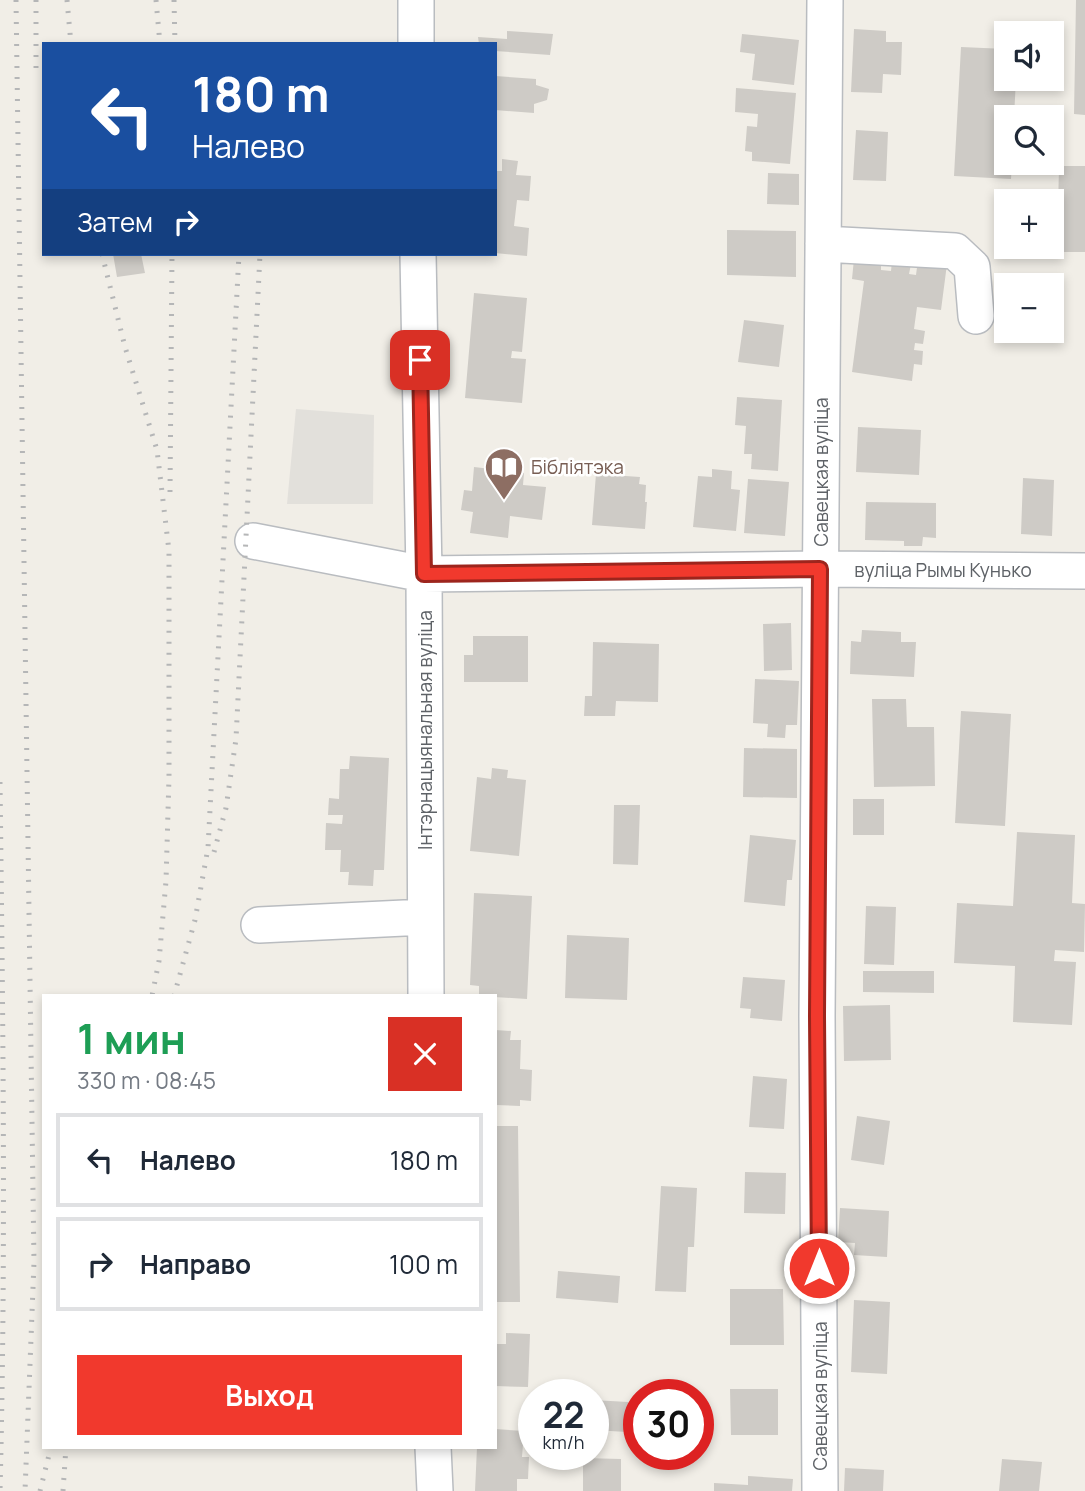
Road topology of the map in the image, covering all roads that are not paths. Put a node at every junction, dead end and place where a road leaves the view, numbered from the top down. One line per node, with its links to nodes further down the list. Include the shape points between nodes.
1 (416, 0): 3 (street)
2 (825, 0): 4 (street, Савецкая вуліца)
3 (416, 42)
4 (822, 244): 6 (street, via 955,251 972,267); 8 (street, Савецкая вуліца)
5 (418, 256): 10 (street, Інтэрнацыянальная вуліца)
6 (976, 316)
7 (253, 541): 10 (street, вуліца Рымы Кунько)
8 (820, 569): 9 (street, вуліца Рымы Кунько); 10 (street, вуліца Рымы Кунько); 16 (street, Савецкая вуліца)
9 (1085, 571)
10 (424, 574): 11 (street, Інтэрнацыянальная вуліца)
11 (425, 917): 12 (street); 13 (street, Інтэрнацыянальная вуліца)
12 (259, 925)
13 (426, 994)
14 (433, 1449): 15 (street)
15 (435, 1491)
16 (820, 1491)

